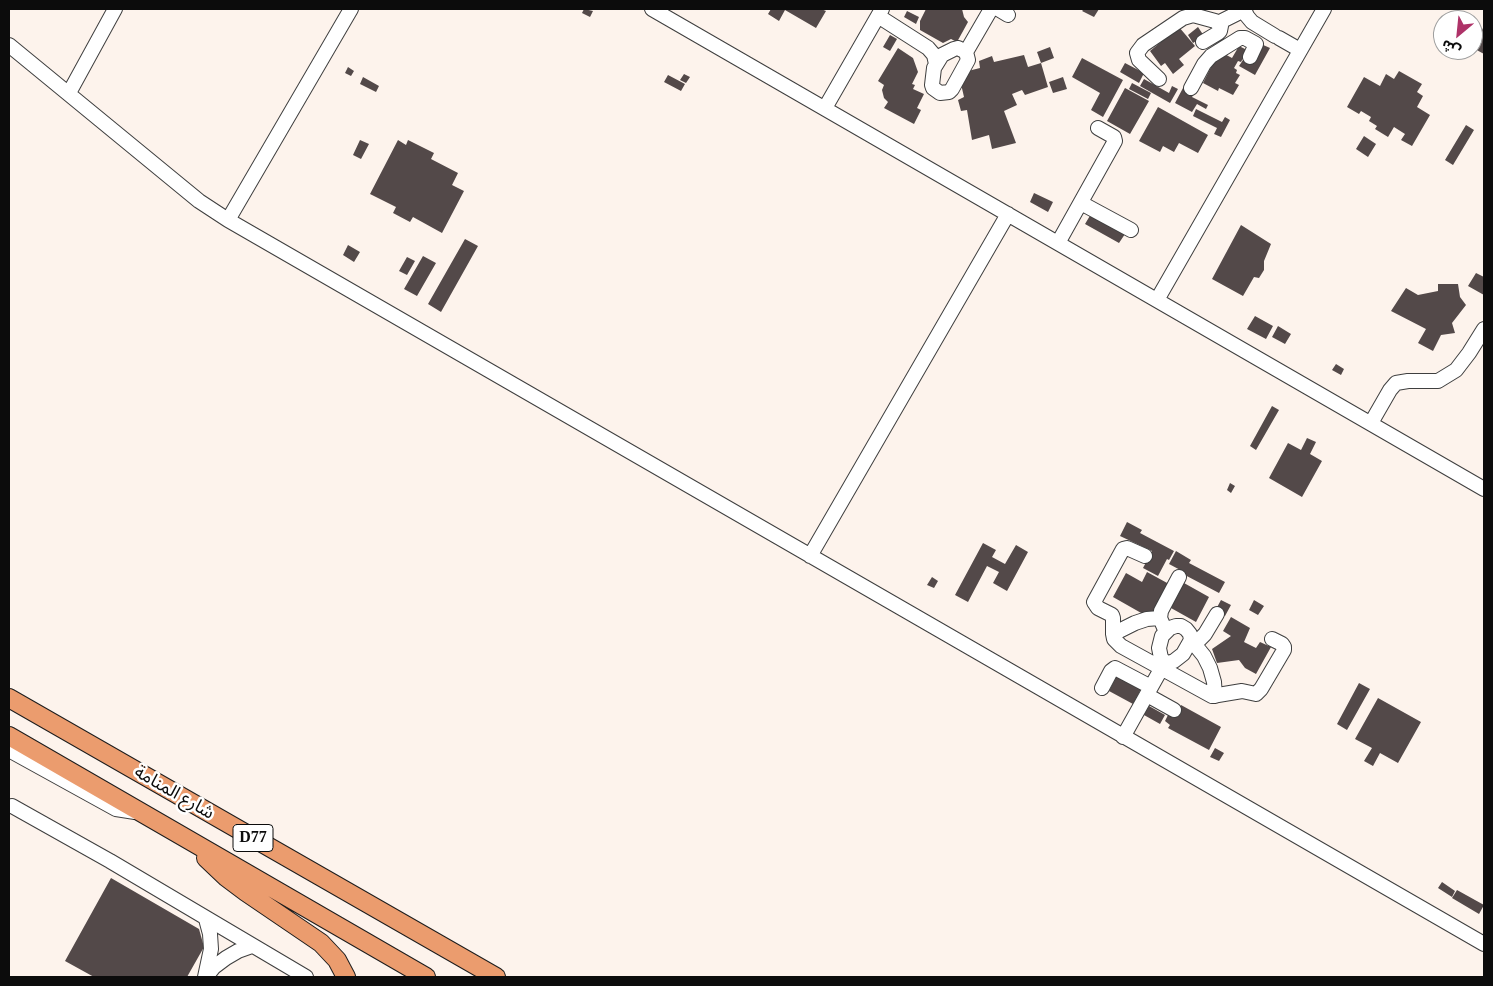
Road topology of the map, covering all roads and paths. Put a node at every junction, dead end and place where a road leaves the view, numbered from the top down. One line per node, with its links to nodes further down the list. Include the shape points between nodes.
1 (115, 9): 19 (street)
2 (351, 9): 24 (street)
3 (652, 9): 20 (street)
4 (991, 9): 14 (street)
5 (1244, 9): 8 (street); 9 (street)
6 (1324, 9): 13 (street)
7 (880, 12): 16 (street, via 928,48); 20 (street)
8 (1218, 22): 11 (street, via 1220,31); 17 (street, via 1186,16 1143,45 1137,53 1139,60)
9 (1258, 26): 10 (street); 13 (street)
10 (1250, 40): 15 (street, via 1257,46); 18 (street, via 1242,37 1215,53 1204,64)
11 (1203, 42)
12 (9, 45): 19 (street)
13 (1300, 50): 27 (street)
14 (966, 52): 16 (street, via 954,49 942,55); 16 (street, via 968,60 949,92 940,93 933,88 931,80)
15 (1250, 57)
16 (936, 64)
17 (1159, 79)
18 (1191, 88)
19 (69, 94): 24 (street, via 199,201)
20 (825, 108): 23 (street)
21 (1098, 128): 22 (street, via 1114,137 1115,141)
22 (1081, 203): 25 (street); 26 (street)
23 (1008, 214): 26 (street); 31 (street)
24 (228, 220): 31 (street)
25 (1131, 230)
26 (1058, 243): 27 (street)
27 (1157, 300): 29 (street)
28 (1484, 330): 29 (street, via 1456,370 1438,381 1396,383)
29 (1370, 423): 30 (street)
30 (1484, 489)
31 (810, 556): 47 (street)
32 (1145, 556): 37 (street, via 1123,549 1094,602 1098,608 1112,615)
33 (1179, 577): 35 (street)
34 (1217, 614): 39 (street, via 1205,634)
35 (1160, 618): 36 (street); 37 (street, via 1135,623)
36 (1166, 632): 39 (street, via 1181,626); 40 (street, via 1159,648)
37 (1113, 634): 40 (street, via 1121,646)
38 (1272, 640): 43 (street, via 1282,644 1284,650 1259,692 1242,691)
39 (1193, 642): 40 (street, via 1178,658); 43 (street, via 1210,668)
40 (1163, 665): 42 (street); 43 (street)
41 (1102, 688): 42 (street, via 1115,668)
42 (1149, 691): 45 (street); 47 (street)
43 (1215, 696)
44 (9, 698): 59 (main road, شارع المنامة / D77)
45 (1174, 710)
46 (9, 736): 50 (main road, شارع المنامة / D77)
47 (1124, 737): 53 (street)
48 (9, 750): 50 (street, via 116,808)
49 (10, 804): 52 (street)
50 (141, 814): 51 (main road, شارع المنامة / D77)
51 (190, 841): 57 (main road, via 226,877 321,944 337,960); 58 (main road, شارع المنامة / D77)
52 (206, 919): 54 (street); 55 (street, via 211,949)
53 (1484, 944)
54 (252, 946): 55 (street, via 226,958); 56 (street)
55 (205, 977)
56 (306, 977)
57 (346, 977)
58 (426, 977)
59 (496, 977)

